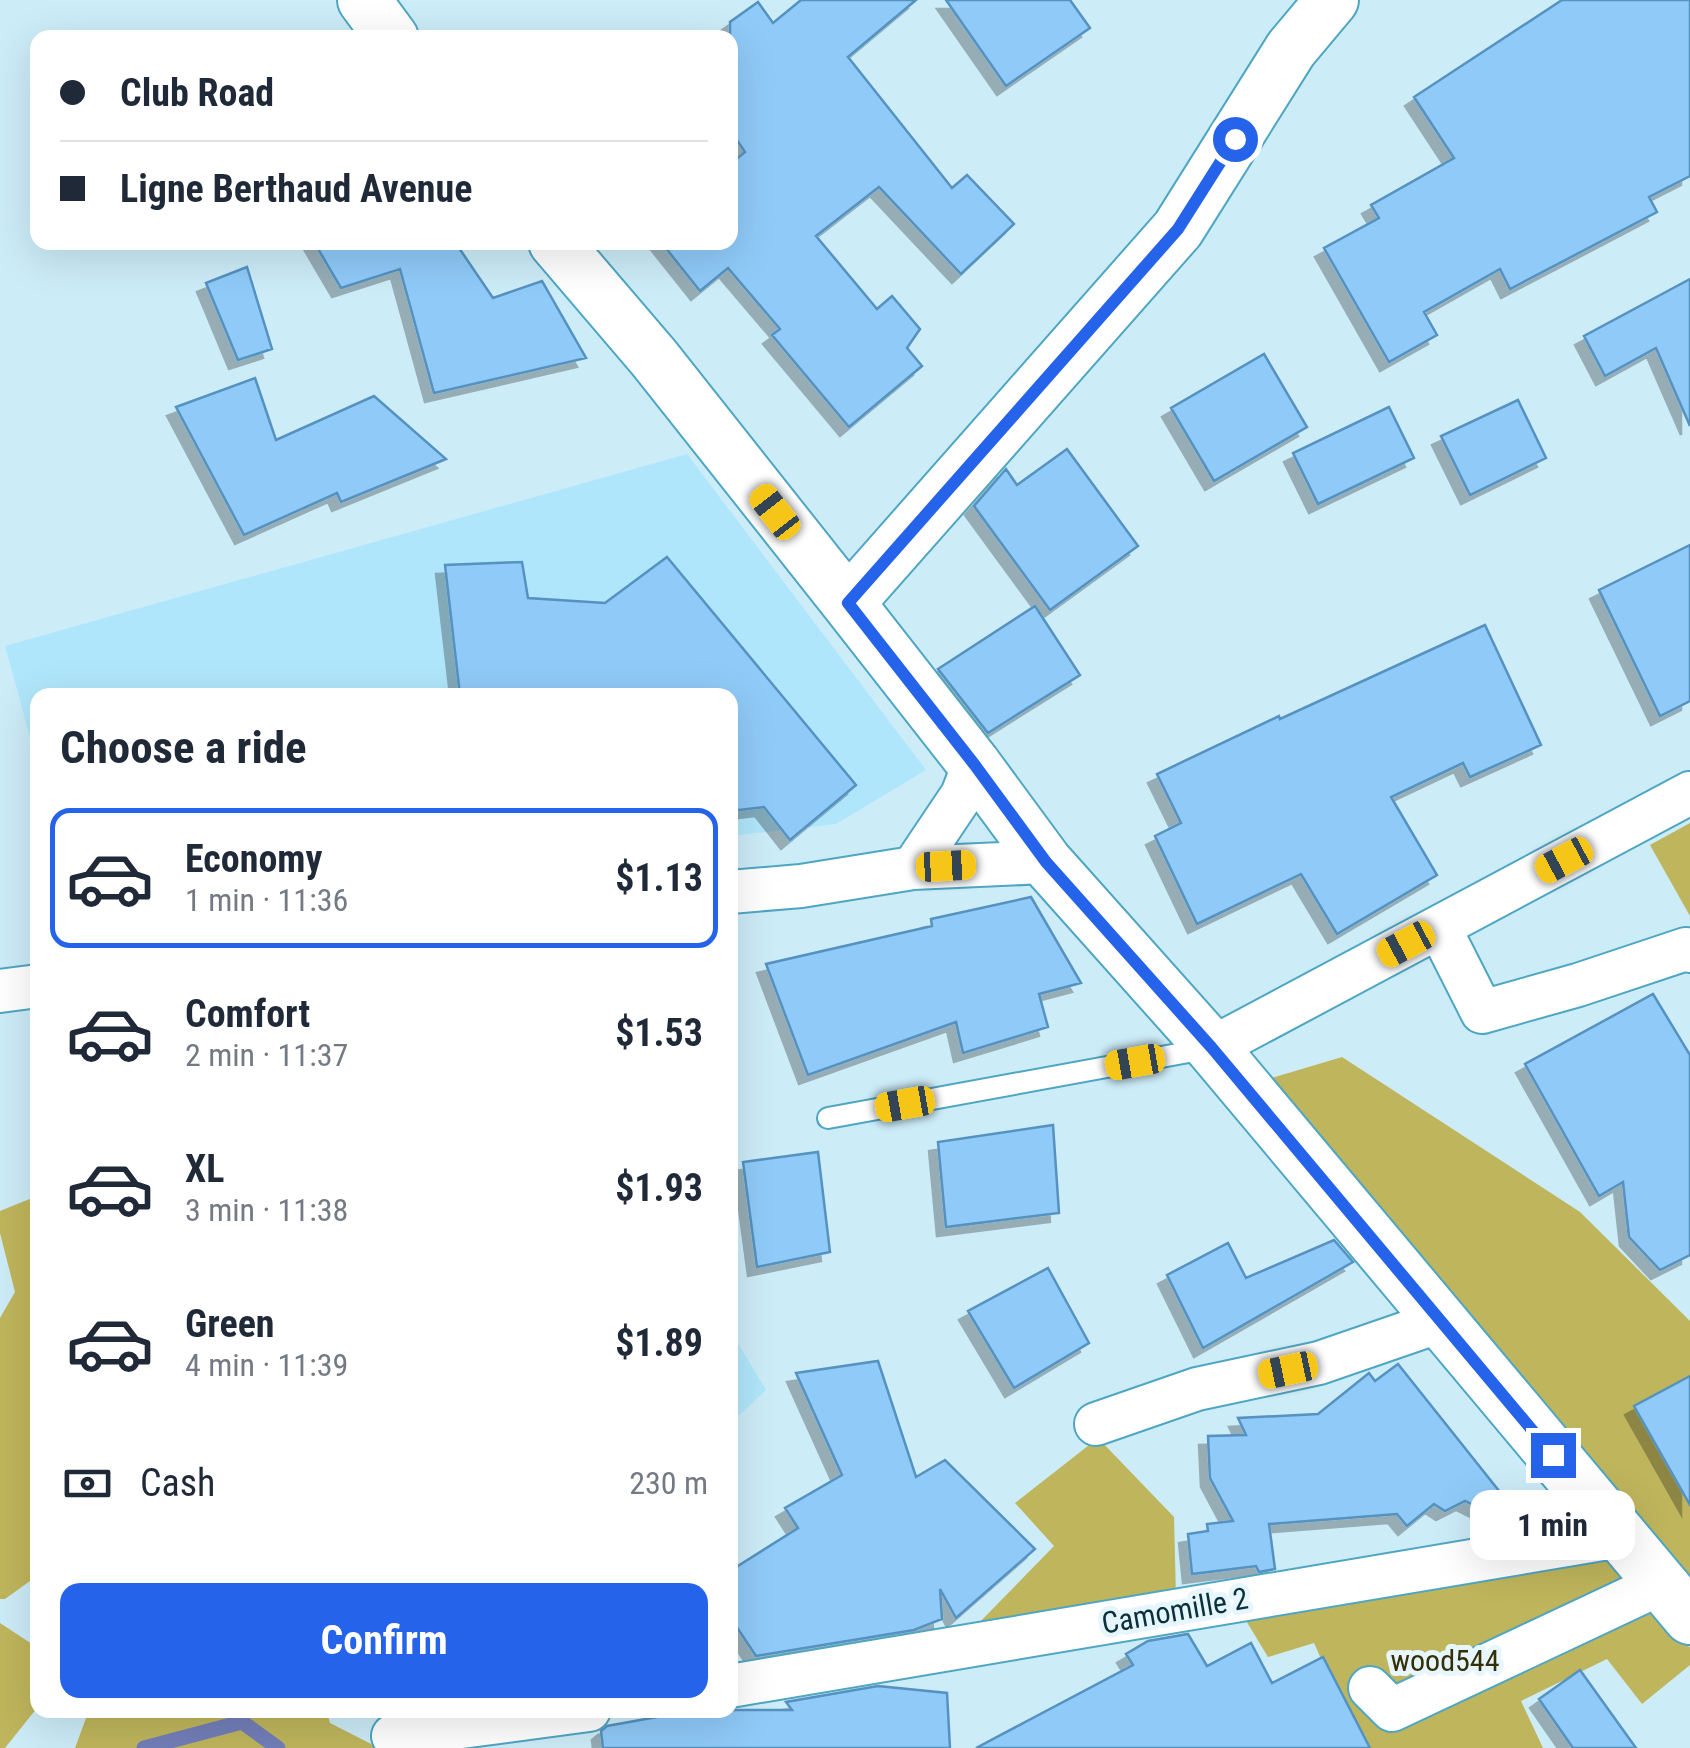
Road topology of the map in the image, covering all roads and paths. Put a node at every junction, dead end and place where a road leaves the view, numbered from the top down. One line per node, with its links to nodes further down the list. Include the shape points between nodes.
1 (364, 0): 3 (street)
2 (1332, 0): 5 (street, via 1292,49 1178,229)
3 (386, 30)
4 (562, 250): 5 (street)
5 (848, 603): 6 (street)
6 (974, 764): 8 (street); 9 (street, via 962,796)
7 (1690, 794): 11 (street)
8 (1046, 862): 9 (street); 15 (street)
9 (913, 868): 10 (street)
10 (738, 891)
11 (1439, 927): 12 (street, via 1482,1012); 15 (street)
12 (1690, 951)
13 (30, 987): 14 (street)
14 (0, 991)
15 (1212, 1048): 16 (lane); 17 (street)
16 (828, 1118)
17 (1440, 1320): 18 (street, via 1319,1363 1197,1389); 19 (street)
18 (1096, 1424)
19 (1620, 1536): 20 (street); 21 (street, Camomille 2)
20 (1675, 1601): 22 (street, via 1392,1710)
21 (738, 1685)
22 (1370, 1688)
23 (576, 1718): 24 (street)
24 (550, 1733): 25 (street)
25 (393, 1736)

